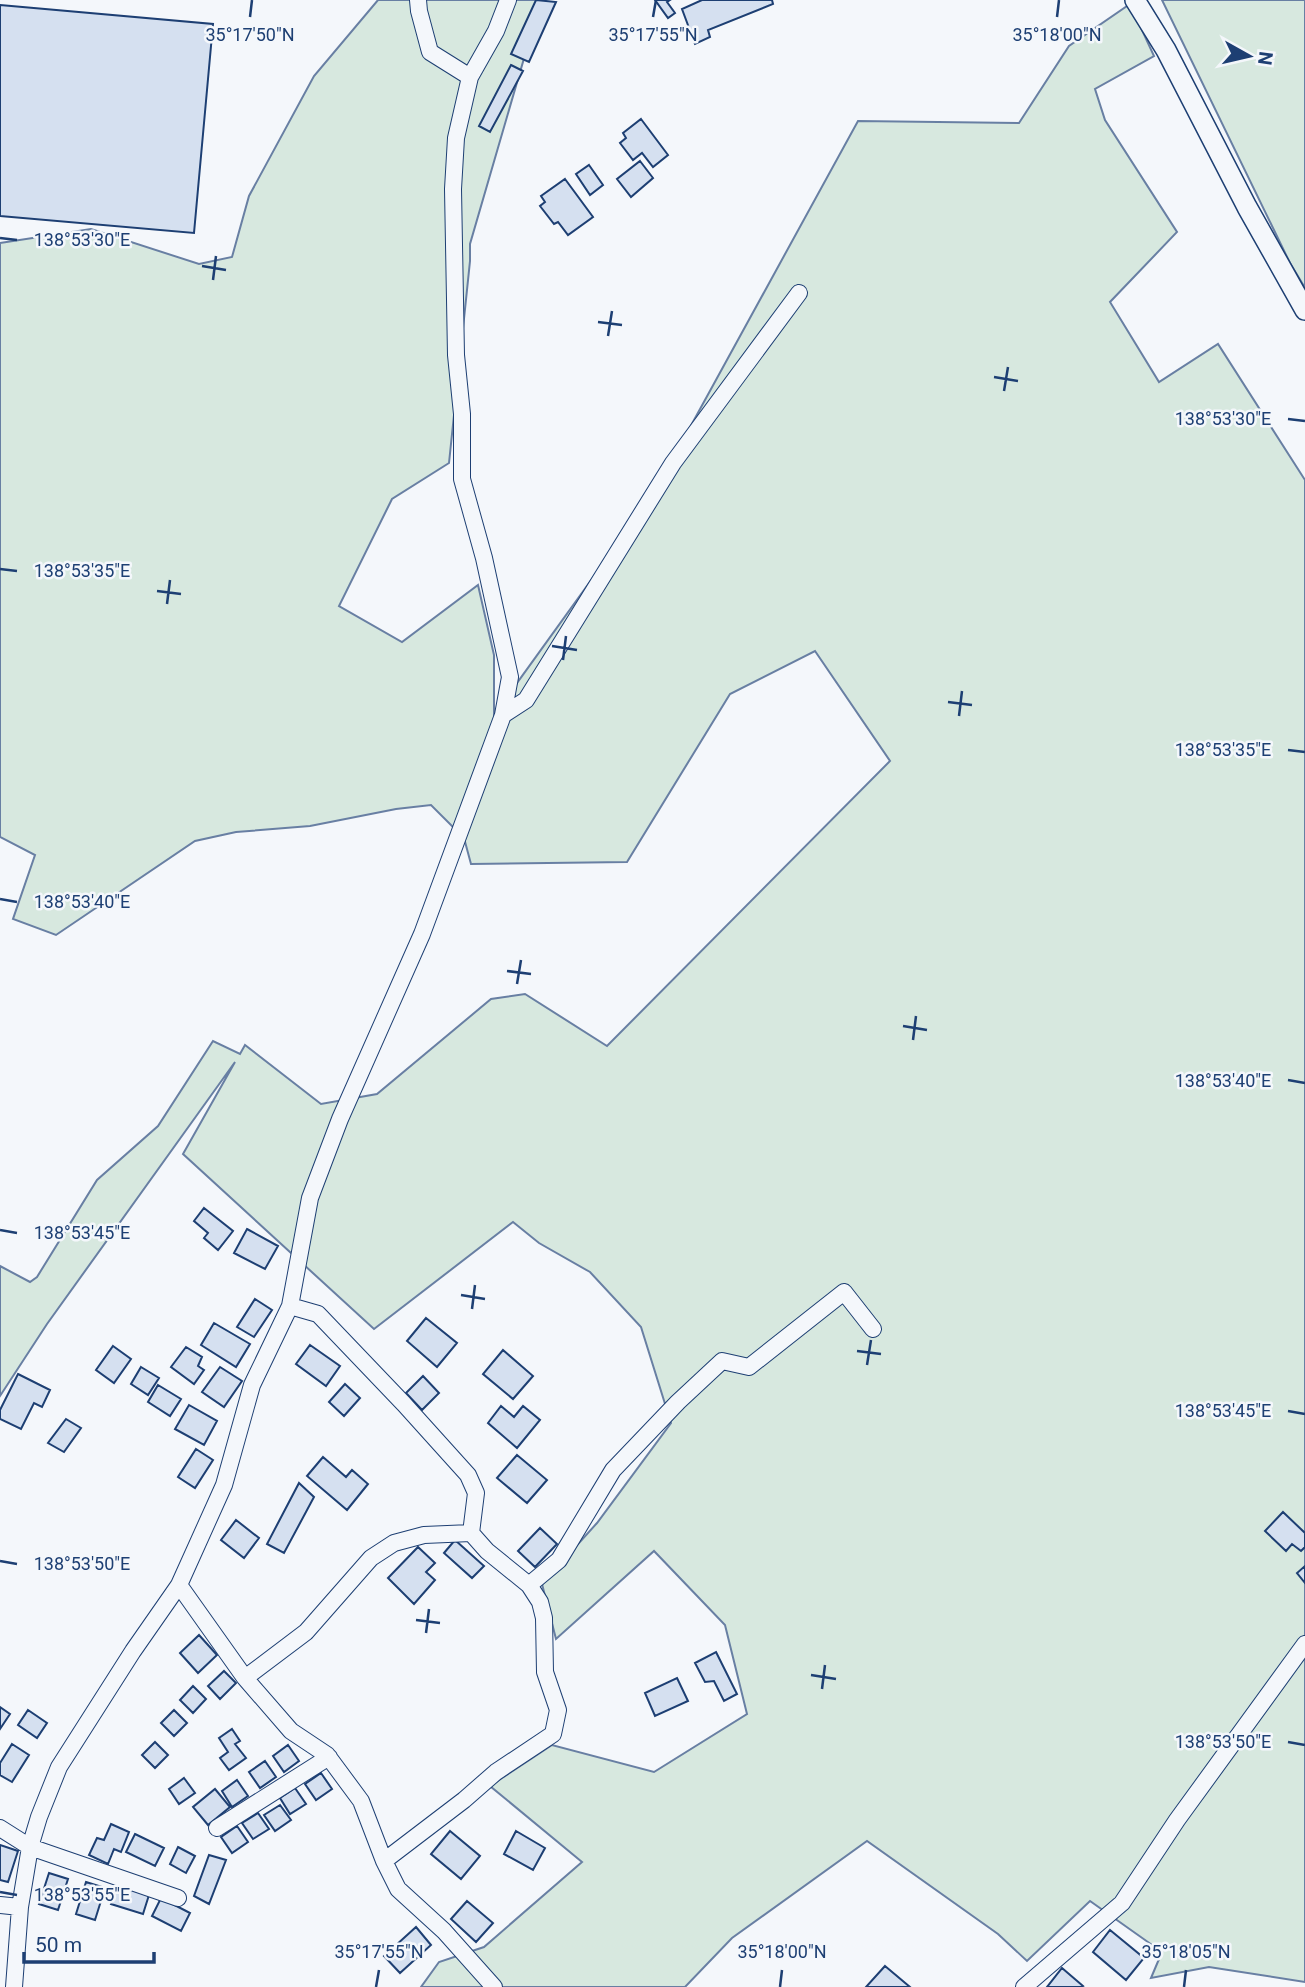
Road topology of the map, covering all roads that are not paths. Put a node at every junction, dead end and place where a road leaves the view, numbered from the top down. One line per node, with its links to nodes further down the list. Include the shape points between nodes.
1 (418, 0): 4 (street, via 430,52)
2 (509, 0): 4 (street)
3 (1135, 0): 6 (street)
4 (470, 77): 7 (street, via 456,138 453,189 462,479 510,677)
5 (799, 293): 7 (street, via 673,463 526,700)
6 (1305, 310)
7 (503, 715): 8 (street, via 422,934 310,1198)
8 (290, 1306): 10 (street, via 318,1314 468,1475 476,1493); 11 (street, via 252,1385 225,1485)
9 (873, 1329): 12 (street, via 844,1292 749,1367 722,1362 612,1470 559,1560)
10 (471, 1533): 12 (street); 14 (street, via 424,1535 394,1543 371,1559 306,1632)
11 (179, 1585): 14 (street); 18 (street, via 59,1766)
12 (529, 1585): 19 (street, via 544,1618 545,1672 558,1710 553,1734 496,1772)
13 (1305, 1644): 25 (street, via 1122,1903)
14 (245, 1678): 15 (street, via 291,1731)
15 (329, 1758): 17 (street); 19 (street, via 362,1801)
16 (0, 1828): 18 (street)
17 (217, 1828)
18 (30, 1847): 20 (street); 22 (street)
19 (384, 1861): 24 (street, via 398,1889)
20 (178, 1898)
21 (0, 1905): 22 (street)
22 (20, 1907): 23 (street)
23 (14, 1987)
24 (494, 1987)
25 (1024, 1987)

